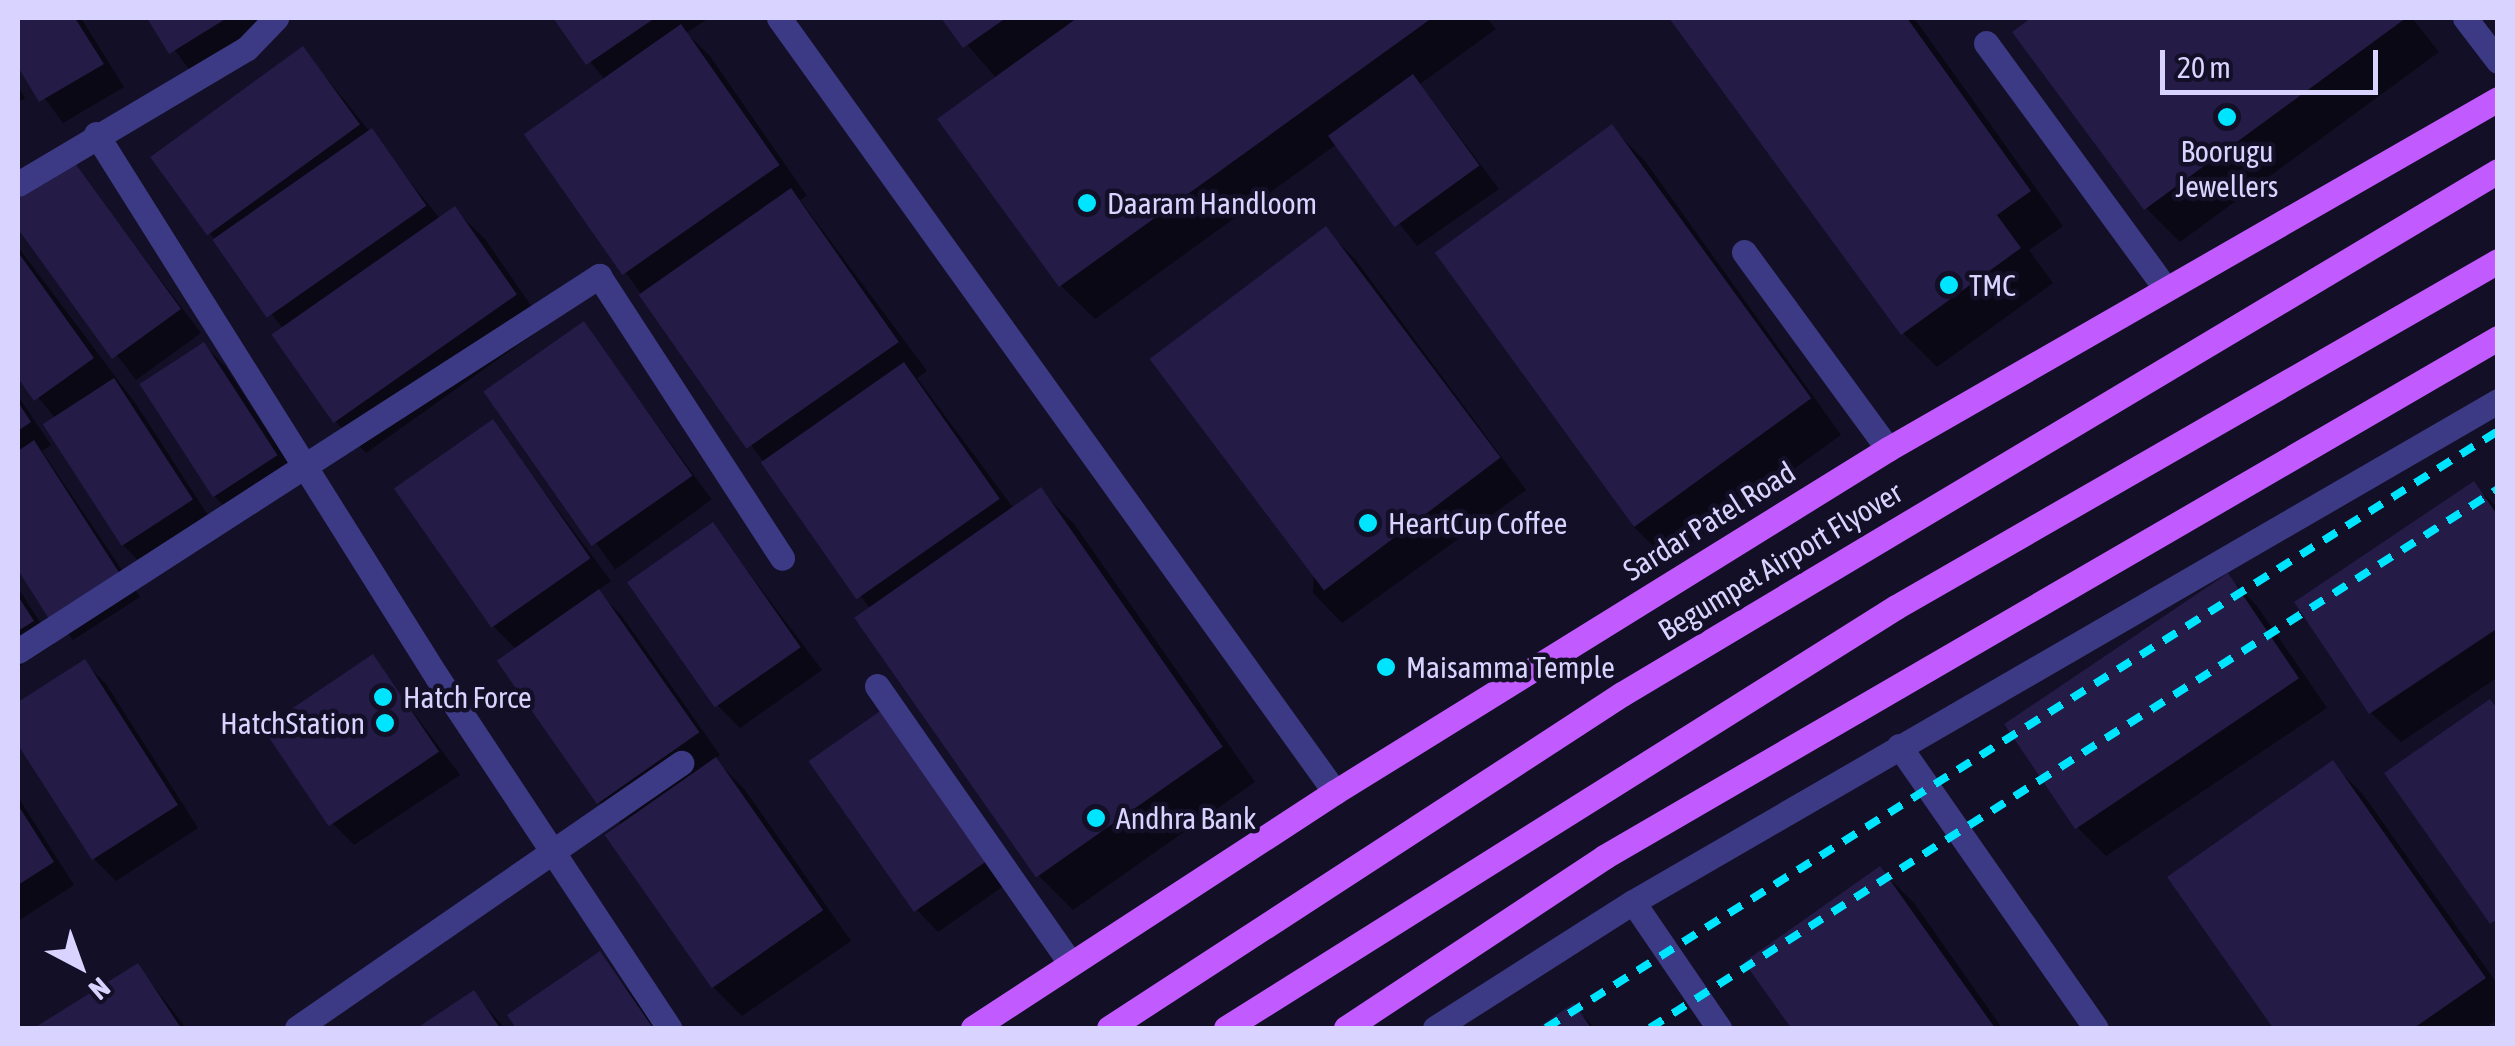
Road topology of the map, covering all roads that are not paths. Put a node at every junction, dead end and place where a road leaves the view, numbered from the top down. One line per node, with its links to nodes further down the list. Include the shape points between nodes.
1 (276, 18): 7 (street, via 247,48)
2 (779, 18): 22 (street)
3 (2465, 18): 5 (street)
4 (1986, 44): 12 (street)
5 (2498, 61)
6 (2498, 99): 12 (main road, Sardar Patel Road)
7 (96, 134): 9 (street); 16 (street)
8 (2498, 171): 29 (main road, Begumpet Airport Flyover, via 1638,684)
9 (18, 184)
10 (1744, 252): 15 (street)
11 (2498, 261): 30 (main road, via 1896,607)
12 (2165, 288): 15 (main road, Sardar Patel Road)
13 (2498, 338): 31 (main road, via 1604,858)
14 (2498, 400): 20 (street)
15 (1888, 449): 22 (main road, Sardar Patel Road)
16 (307, 465): 17 (street, via 599,276); 18 (street); 23 (street, via 437,677)
17 (782, 558)
18 (18, 652)
19 (877, 686): 25 (street)
20 (1899, 746): 24 (street); 34 (street)
21 (681, 763): 23 (street)
22 (1335, 792): 25 (main road, Sardar Patel Road)
23 (554, 849): 26 (street); 27 (street)
24 (1634, 902): 32 (street); 33 (street)
25 (1070, 963): 28 (main road, Sardar Patel Road)
26 (297, 1028)
27 (669, 1028)
28 (973, 1028)
29 (1110, 1028)
30 (1226, 1028)
31 (1346, 1028)
32 (1435, 1028)
33 (1719, 1028)
34 (2096, 1028)

